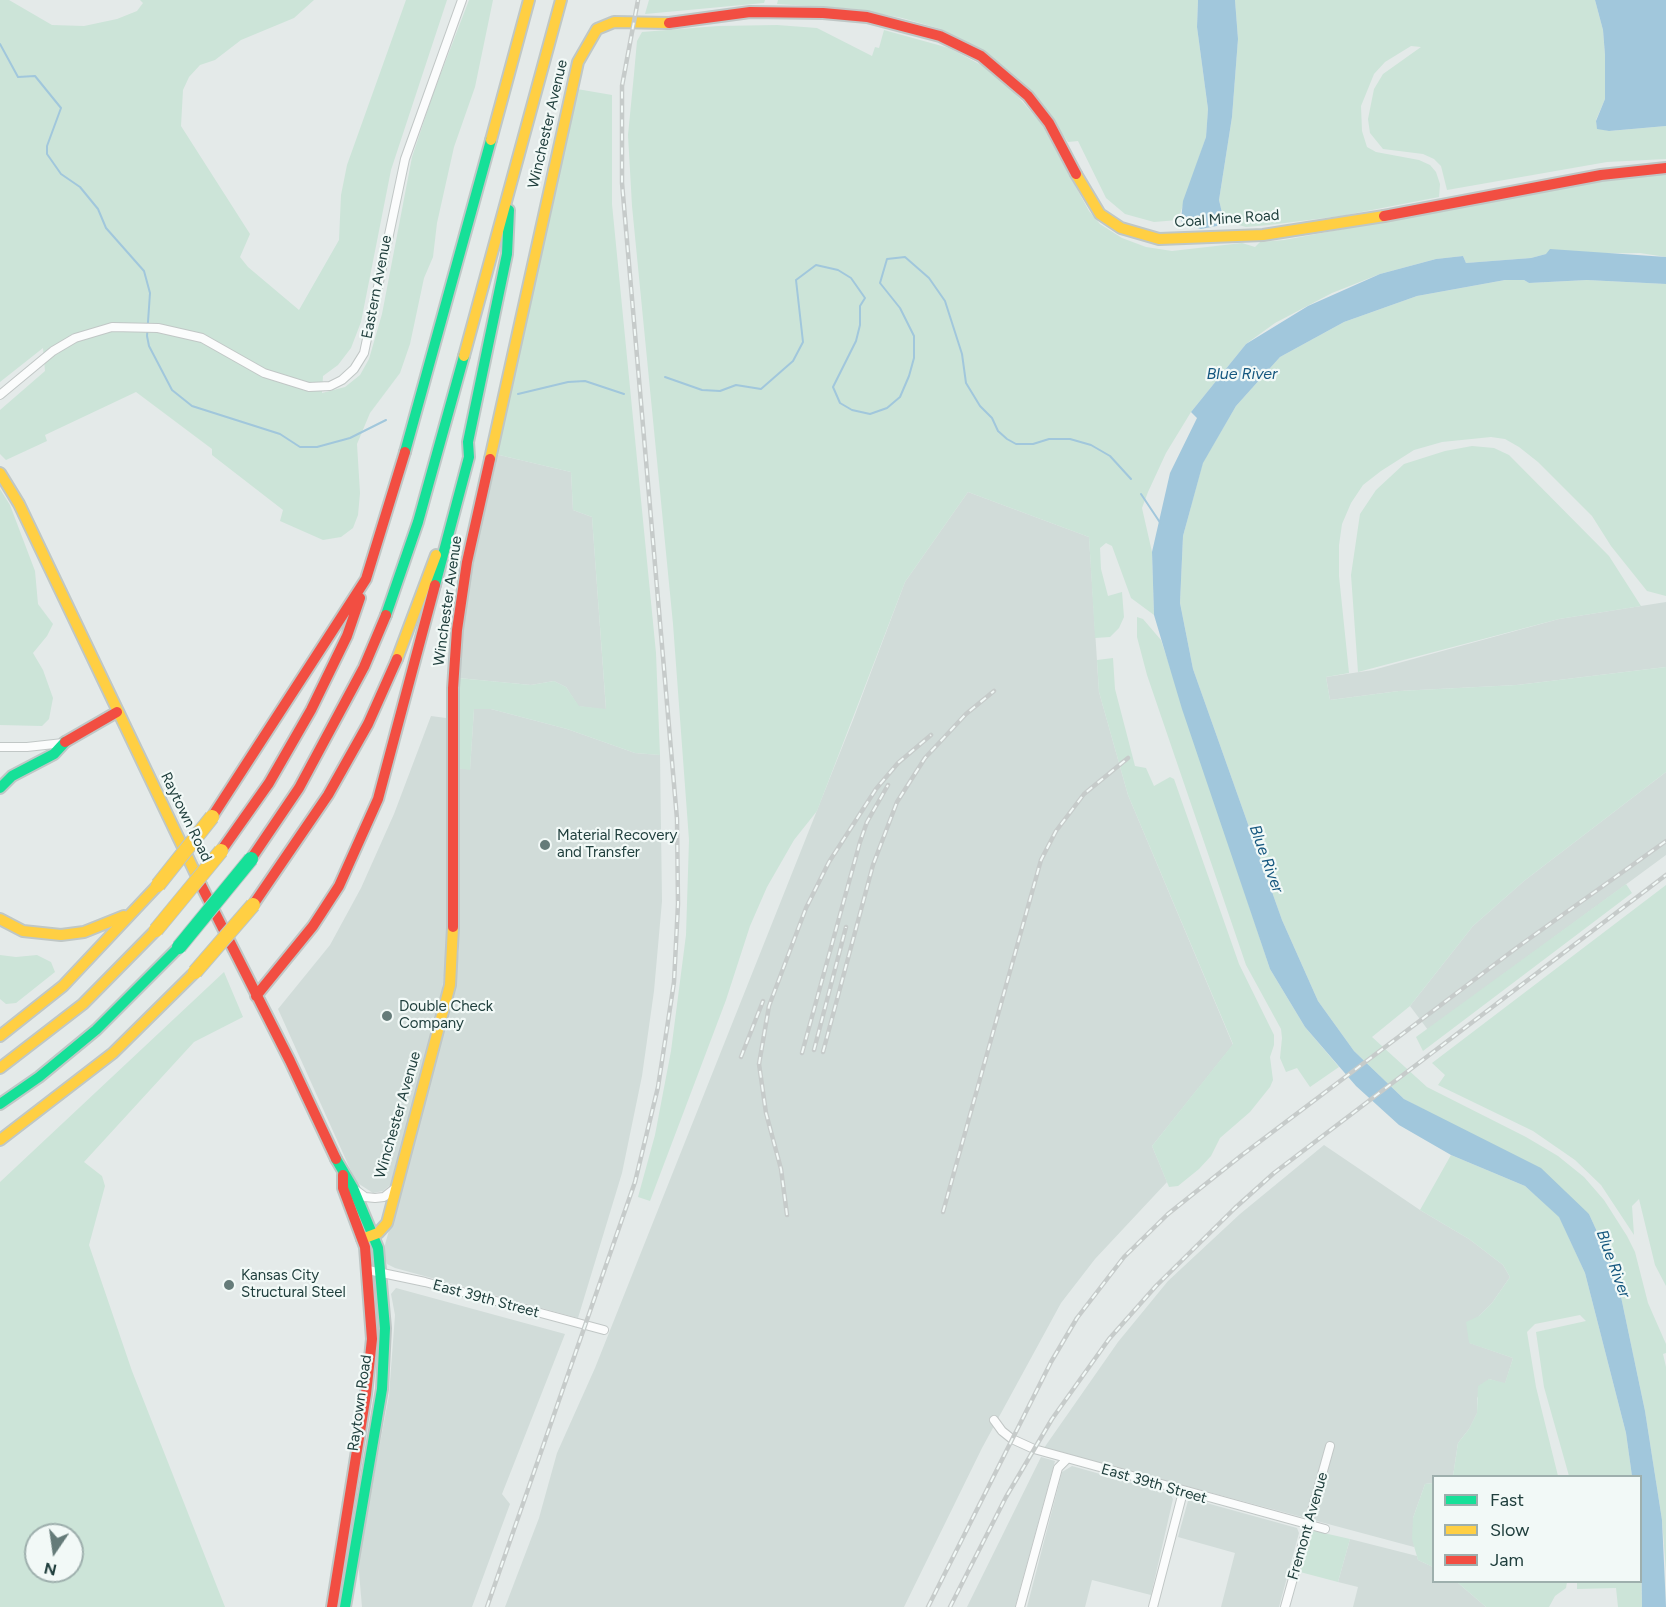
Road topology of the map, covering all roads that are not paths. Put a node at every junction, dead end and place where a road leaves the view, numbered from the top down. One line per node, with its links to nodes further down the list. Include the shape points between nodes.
1 (462, 0): 7 (street, Eastern Avenue, via 405,159 364,353 354,369 330,386 309,387 264,373 202,338 169,329 120,327 75,338)
2 (530, 0): 10 (main road, via 405,453)
3 (561, 0): 6 (main road)
4 (595, 32): 5 (main road, Coal Mine Road, via 614,22 660,24 750,12 867,17 940,36 981,56 1028,96 1065,149 1100,214 1121,228 1159,239 1263,235 1412,212 1601,175); 24 (main road, Winchester Avenue, via 578,62 467,562 453,688 450,985)
5 (1666, 168)
6 (510, 184): 8 (main road, via 507,254); 20 (main road, bridge, via 418,522 391,604 364,667 299,788 251,859 179,947 96,1030)
7 (0, 395)
8 (468, 442): 17 (main road, via 466,468 378,799 339,885 313,926); 21 (main road, bridge, via 437,551 409,629 368,724 328,795 253,905 195,972 113,1053)
9 (0, 473): 11 (main road, Raytown Road, via 19,504)
10 (366, 579): 15 (main road, bridge, via 212,817); 19 (main road, bridge, via 347,636 311,710 269,783 222,851 156,930 83,1004)
11 (117, 712): 12 (main road); 17 (main road, Raytown Road)
12 (65, 742): 13 (street); 14 (main road, via 54,754 12,776)
13 (0, 747)
14 (0, 788)
15 (132, 912): 16 (main road, via 84,932 61,935 23,931); 18 (main road, via 63,986)
16 (0, 919)
17 (256, 996): 22 (main road, Raytown Road)
18 (0, 1036)
19 (0, 1068)
20 (0, 1104)
21 (0, 1140)
22 (343, 1175): 23 (main road, Raytown Road); 25 (main road, Raytown Road, via 343,1188)
23 (353, 1188): 24 (street, via 365,1197 375,1198); 25 (main road, Raytown Road)
24 (394, 1189): 25 (main road, Winchester Avenue, via 387,1223)
25 (368, 1237): 26 (main road, Raytown Road); 27 (main road, Raytown Road)
26 (368, 1270): 27 (street, East 39th Street); 30 (main road, Raytown Road, via 372,1313)
27 (382, 1273): 28 (street, East 39th Street); 30 (main road, Raytown Road, via 382,1389)
28 (604, 1330)
29 (994, 1420): 32 (street, East 39th Street, via 1012,1439)
30 (365, 1444): 36 (main road, Raytown Road)
31 (1330, 1446): 34 (street, Fremont Avenue)
32 (1067, 1459): 33 (street, East 39th Street); 39 (street, via 1058,1468)
33 (1183, 1492): 34 (street, East 39th Street); 40 (street)
34 (1307, 1525): 35 (street, East 39th Street); 41 (street, Fremont Avenue)
35 (1325, 1529)
36 (339, 1591): 37 (main road, Raytown Road); 38 (main road, Raytown Road)
37 (332, 1607)
38 (345, 1607)
39 (1020, 1607)
40 (1153, 1607)
41 (1285, 1607)

